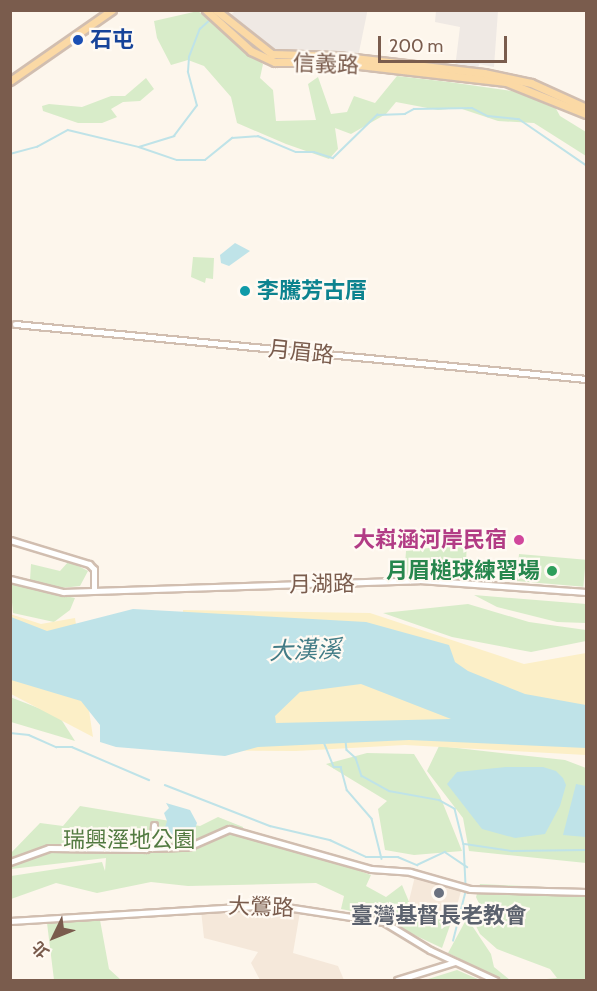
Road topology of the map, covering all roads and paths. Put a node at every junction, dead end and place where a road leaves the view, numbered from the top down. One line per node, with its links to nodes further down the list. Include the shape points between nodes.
1 (105, 10): 6 (main road)
2 (112, 10): 7 (main road)
3 (206, 10): 4 (main road, 信義路)
4 (218, 15): 5 (main road, 信義路, via 266,52 284,56)
5 (484, 72): 8 (main road, 信義路, via 531,84); 9 (main road, 信義路)
6 (10, 76)
7 (10, 81)
8 (586, 108)
9 (586, 114)
10 (15, 324): 11 (street, 月眉路)
11 (586, 379)
12 (10, 540): 14 (street, via 89,564 94,569)
13 (10, 579): 14 (street, 月湖路, via 63,592)
14 (94, 589): 15 (street, 月湖路, via 419,580)
15 (586, 592)
16 (154, 825): 17 (street)
17 (150, 848): 18 (street, via 49,848); 19 (street, via 188,847 230,829 371,869 410,872 467,888)
18 (10, 862)
19 (586, 892)
20 (10, 921): 21 (street, 大鶯路, via 273,905 384,922)
21 (455, 962): 22 (street); 23 (street, 大鶯路)
22 (397, 981)
23 (495, 981)

